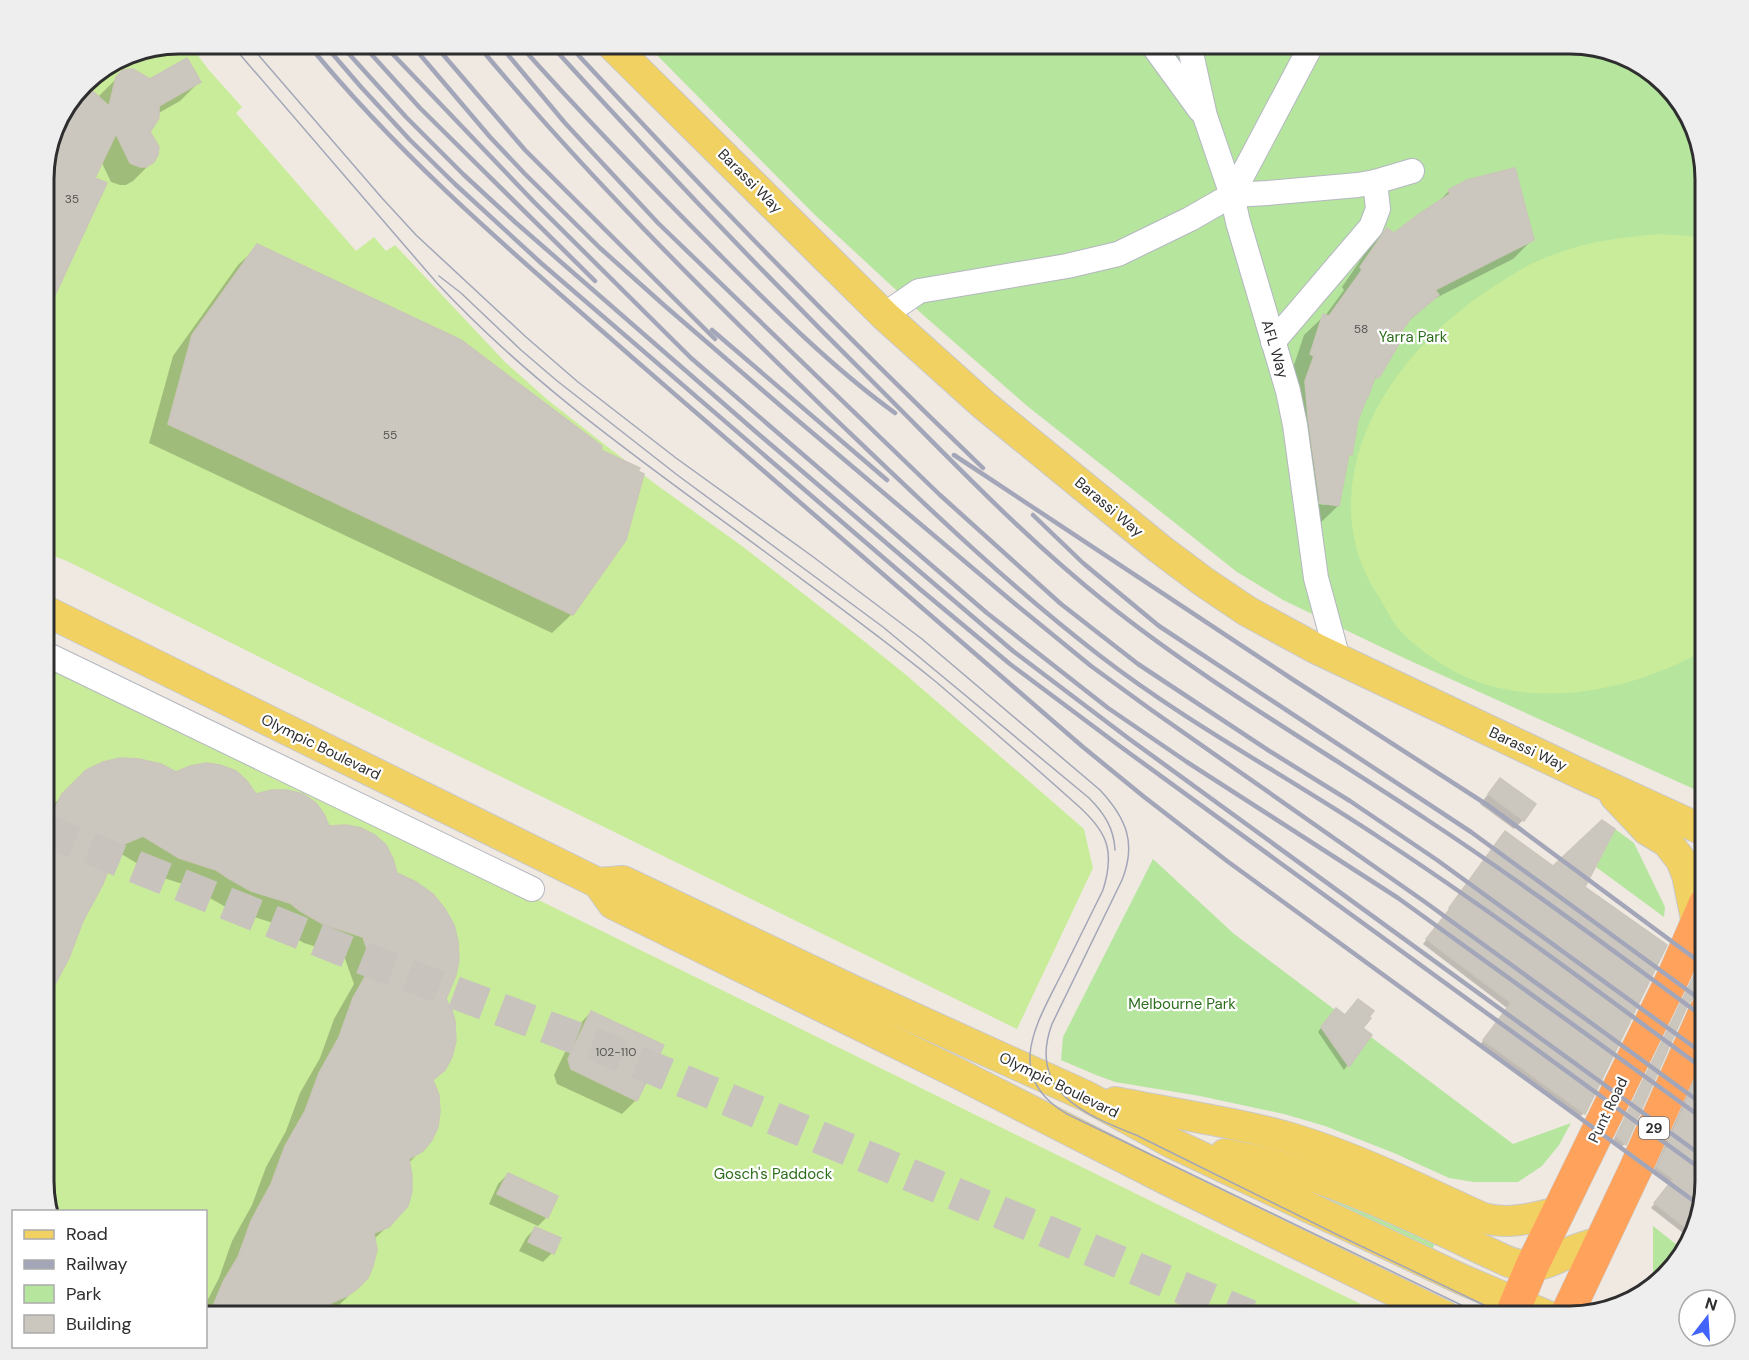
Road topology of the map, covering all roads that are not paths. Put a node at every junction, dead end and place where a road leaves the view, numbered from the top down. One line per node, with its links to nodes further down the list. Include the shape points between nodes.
1 (621, 54): 9 (main road, Barassi Way)
2 (1159, 54): 5 (street)
3 (1191, 54): 5 (street, AFL Way)
4 (1307, 54): 8 (street)
5 (1205, 116): 8 (street, AFL Way)
6 (1412, 171): 7 (street)
7 (1376, 182): 8 (street); 10 (street, via 1378,209 1371,227)
8 (1232, 195): 9 (street, via 1118,254 919,291); 10 (street, AFL Way)
9 (884, 315): 13 (main road, Barassi Way, via 984,405 1160,549 1247,611)
10 (1273, 342): 13 (street, AFL Way, via 1295,425 1316,578)
11 (54, 615): 16 (main road, Olympic Boulevard)
12 (54, 658): 17 (street)
13 (1338, 659): 14 (main road, Barassi Way)
14 (1605, 785): 15 (main road, Barassi Way); 18 (main road, via 1647,830 1667,842 1677,854)
15 (1695, 826)
16 (598, 883): 21 (main road, Olympic Boulevard, via 623,881); 22 (main road, Olympic Boulevard, via 613,904)
17 (532, 889)
18 (1695, 897)
19 (1695, 928): 26 (highway, Punt Road)
20 (1695, 1037): 27 (highway, 29)
21 (1086, 1096): 23 (main road); 24 (main road, Olympic Boulevard)
22 (1048, 1119): 24 (main road); 25 (main road, Olympic Boulevard)
23 (1209, 1119): 24 (main road, via 1185,1130); 26 (main road, via 1282,1136 1339,1155 1483,1218 1518,1221)
24 (1172, 1143): 25 (main road, via 1165,1162); 28 (main road, via 1281,1166 1323,1180 1509,1262); 30 (main road, Olympic Boulevard, via 1461,1280)
25 (1171, 1182): 29 (main road, Olympic Boulevard)
26 (1559, 1212): 28 (highway, Punt Road)
27 (1600, 1242): 28 (main road); 32 (highway, 29)
28 (1532, 1266): 31 (highway, Punt Road)
29 (1423, 1306)
30 (1506, 1306)
31 (1515, 1306)
32 (1571, 1306)

